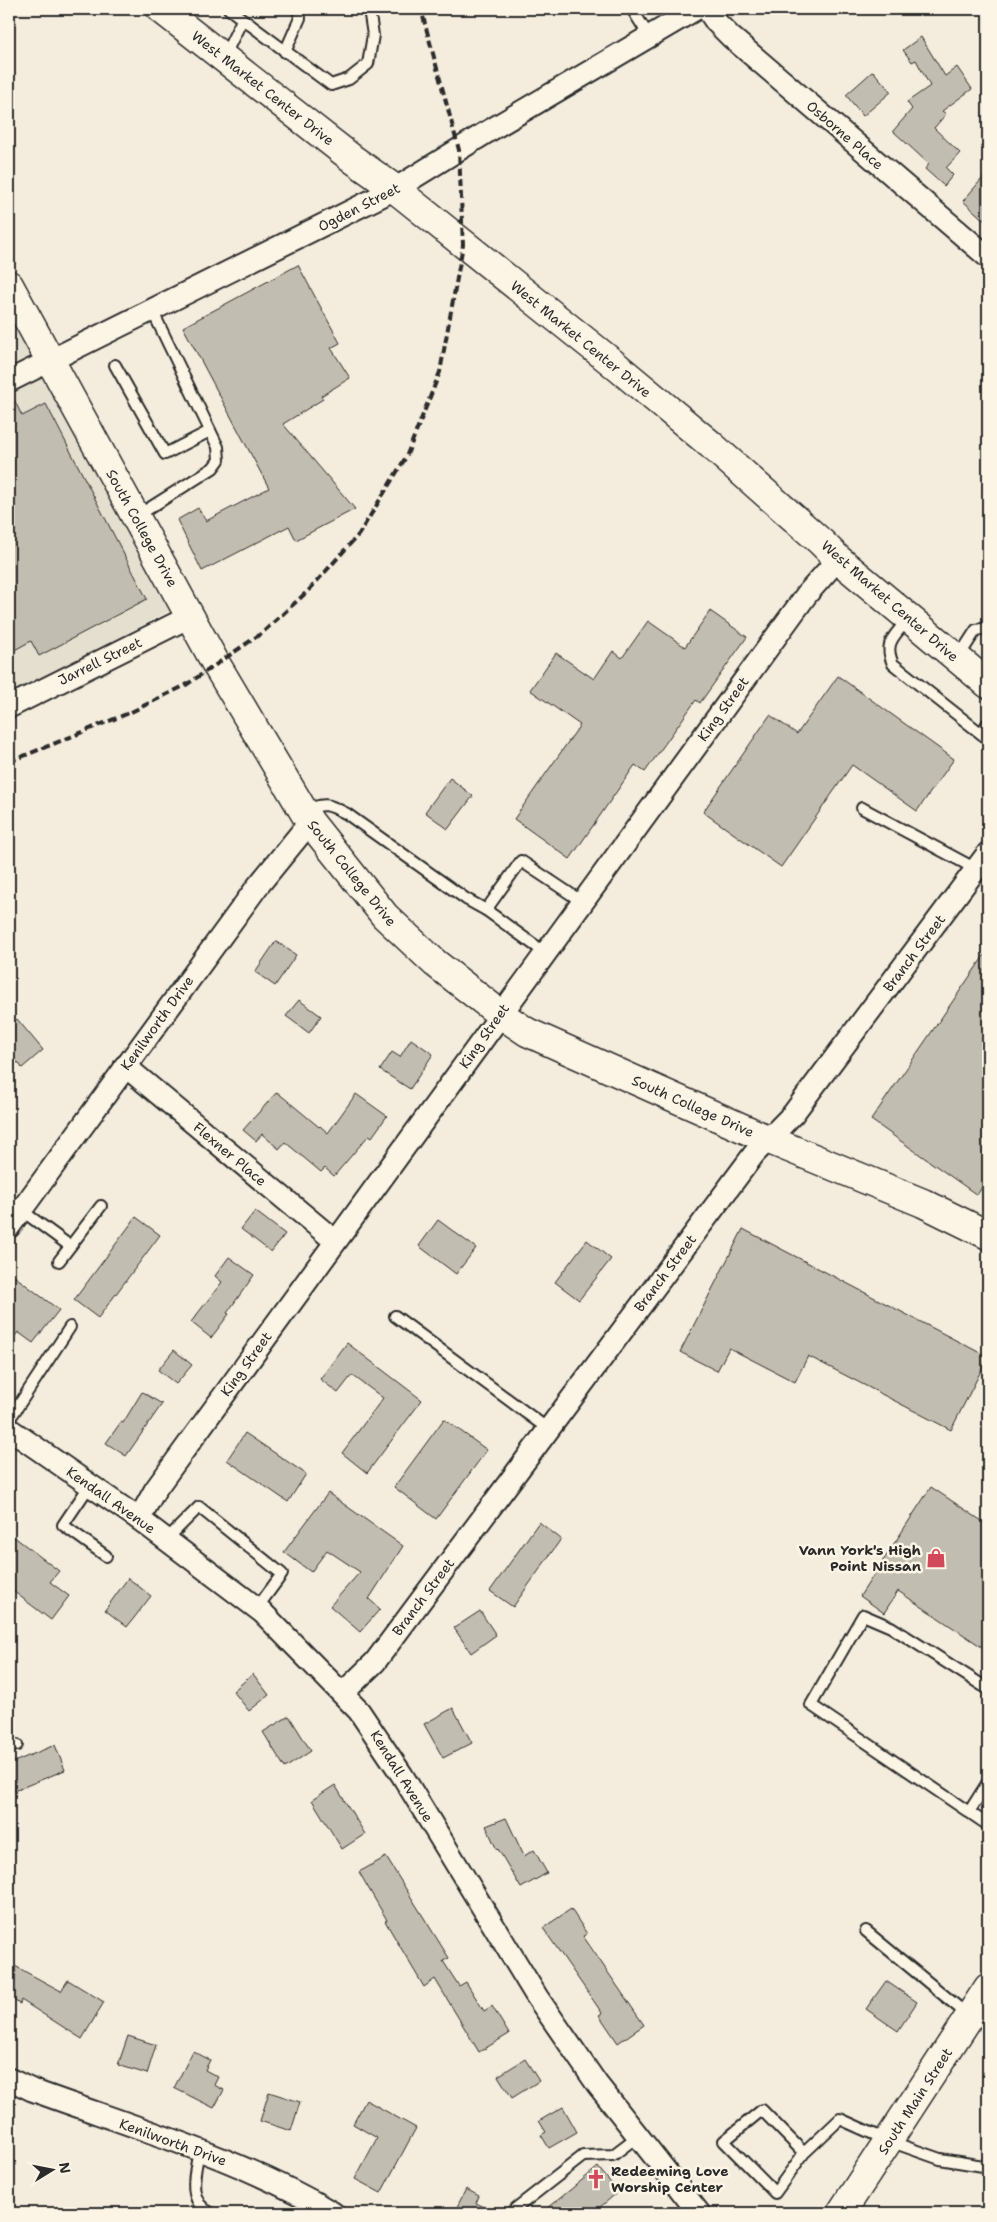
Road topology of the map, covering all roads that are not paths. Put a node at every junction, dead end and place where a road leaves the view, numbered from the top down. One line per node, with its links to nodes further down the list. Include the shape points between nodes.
1 (161, 9): 10 (main road, West Market Center Drive)
2 (298, 9): 9 (lane, via 300,18)
3 (369, 9): 9 (lane, via 373,35 368,64 349,79 331,85)
4 (632, 9): 8 (lane)
5 (696, 9): 8 (street, Ogden Street)
6 (706, 9): 12 (street, Osborne Place, via 731,37)
7 (235, 13): 9 (lane); 10 (lane)
8 (649, 36): 11 (street, Ogden Street)
9 (285, 52)
10 (223, 58): 11 (main road, West Market Center Drive)
11 (395, 189): 14 (street, Ogden Street); 20 (main road, West Market Center Drive, via 617,366 717,450)
12 (988, 257)
13 (9, 285): 15 (main road, South College Drive)
14 (152, 310): 15 (street, Ogden Street); 18 (lane)
15 (51, 360): 17 (street, Ogden Street); 19 (main road, South College Drive)
16 (115, 365): 18 (lane, via 165,454)
17 (9, 381)
18 (210, 430): 19 (lane, via 218,447 219,460 213,468)
19 (136, 516): 21 (main road, South College Drive)
20 (838, 560): 22 (main road, West Market Center Drive); 32 (street, King Street, via 807,594)
21 (191, 616): 26 (street, Jarrell Street); 30 (main road, South College Drive)
22 (908, 618): 24 (main road, West Market Center Drive); 28 (lane, via 889,644 888,652 893,664)
23 (988, 628): 24 (lane, via 976,630)
24 (957, 659): 25 (main road, West Market Center Drive)
25 (988, 684)
26 (9, 706)
27 (988, 723): 28 (lane)
28 (984, 736)
29 (862, 808): 31 (lane)
30 (307, 817): 33 (lane, via 317,805 331,805); 35 (main road, South College Drive, via 385,916 436,963); 36 (street, Kenilworth Drive)
31 (982, 861): 37 (street, Branch Street, via 794,1114)
32 (581, 901): 33 (lane, via 521,861); 34 (street, King Street)
33 (486, 910): 34 (lane)
34 (544, 952): 35 (street, King Street)
35 (499, 1013): 37 (main road, South College Drive, via 527,1032); 41 (street, King Street)
36 (125, 1066): 39 (street, Kenilworth Drive); 41 (street, Flexner Place)
37 (767, 1139): 40 (main road, South College Drive, via 923,1203); 48 (street, Branch Street)
38 (100, 1206): 42 (lane)
39 (15, 1218): 42 (lane)
40 (988, 1235)
41 (335, 1241): 50 (street, King Street, via 155,1490)
42 (70, 1246): 43 (lane)
43 (59, 1261)
44 (395, 1316): 48 (lane)
45 (70, 1327): 46 (lane)
46 (9, 1420)
47 (9, 1429): 49 (street, Kendall Avenue)
48 (548, 1429): 55 (street, Branch Street, via 374,1662)
49 (90, 1485): 50 (street, Kendall Avenue); 52 (lane, via 63,1525)
50 (139, 1520): 51 (street, Kendall Avenue)
51 (166, 1540): 53 (street, Kendall Avenue); 53 (lane, via 199,1507 282,1574)
52 (106, 1556)
53 (257, 1608): 55 (street, Kendall Avenue)
54 (988, 1690): 57 (lane, via 891,1627 863,1615 811,1705)
55 (344, 1693): 63 (street, Kendall Avenue, via 360,1711 402,1775 537,1997 596,2084)
56 (988, 1782): 57 (lane)
57 (969, 1812): 58 (lane)
58 (988, 1826)
59 (866, 1931): 61 (lane)
60 (988, 1988): 61 (main road, South Main Street)
61 (970, 2016): 64 (main road, South Main Street)
62 (9, 2079): 65 (street, Kenilworth Drive)
63 (638, 2136): 70 (lane, via 613,2155 583,2156); 71 (street, Kendall Avenue)
64 (889, 2141): 66 (lane, via 840,2119); 67 (lane, via 940,2159 983,2166); 72 (main road, South Main Street)
65 (199, 2151): 68 (lane, via 193,2189 197,2200); 69 (street, Kenilworth Drive, via 249,2169)
66 (804, 2153): 66 (lane, via 775,2193 724,2141 762,2110)
67 (988, 2164)
68 (211, 2213)
69 (333, 2213)
70 (513, 2213)
71 (699, 2213)
72 (841, 2213)

